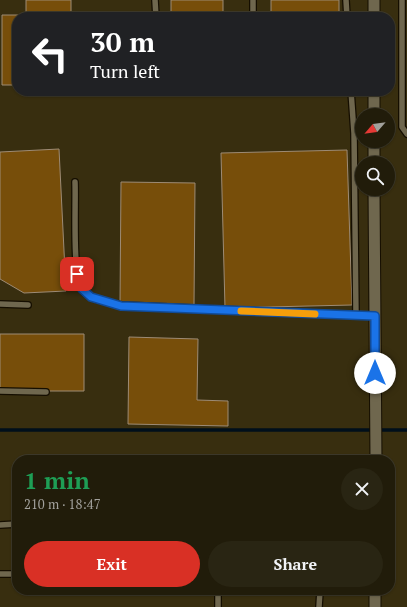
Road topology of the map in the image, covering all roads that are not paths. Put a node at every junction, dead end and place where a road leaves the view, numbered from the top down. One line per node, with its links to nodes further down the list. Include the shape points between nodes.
1 (155, 0): 6 (lane)
2 (252, 0): 7 (lane)
3 (346, 0): 8 (lane)
4 (374, 0): 9 (street)
5 (402, 0): 13 (lane, via 402,127)
6 (156, 12)
7 (253, 12)
8 (347, 12)
9 (374, 12)
10 (352, 96): 18 (lane)
11 (374, 96): 12 (street)
12 (374, 108)
13 (407, 134)
14 (75, 182): 18 (lane, via 77,274 82,289 91,297 121,306)
15 (374, 196): 19 (street)
16 (0, 304): 17 (lane)
17 (28, 305)
18 (356, 315): 19 (lane)
19 (375, 316): 22 (street)
20 (0, 391): 21 (lane)
21 (46, 392)
22 (376, 455)
23 (12, 524): 24 (lane)
24 (0, 525)
25 (0, 574): 26 (lane)
26 (12, 574)
27 (218, 595): 30 (lane)
28 (320, 595): 31 (lane)
29 (375, 595): 32 (street)
30 (218, 607)
31 (319, 607)
32 (375, 607)

